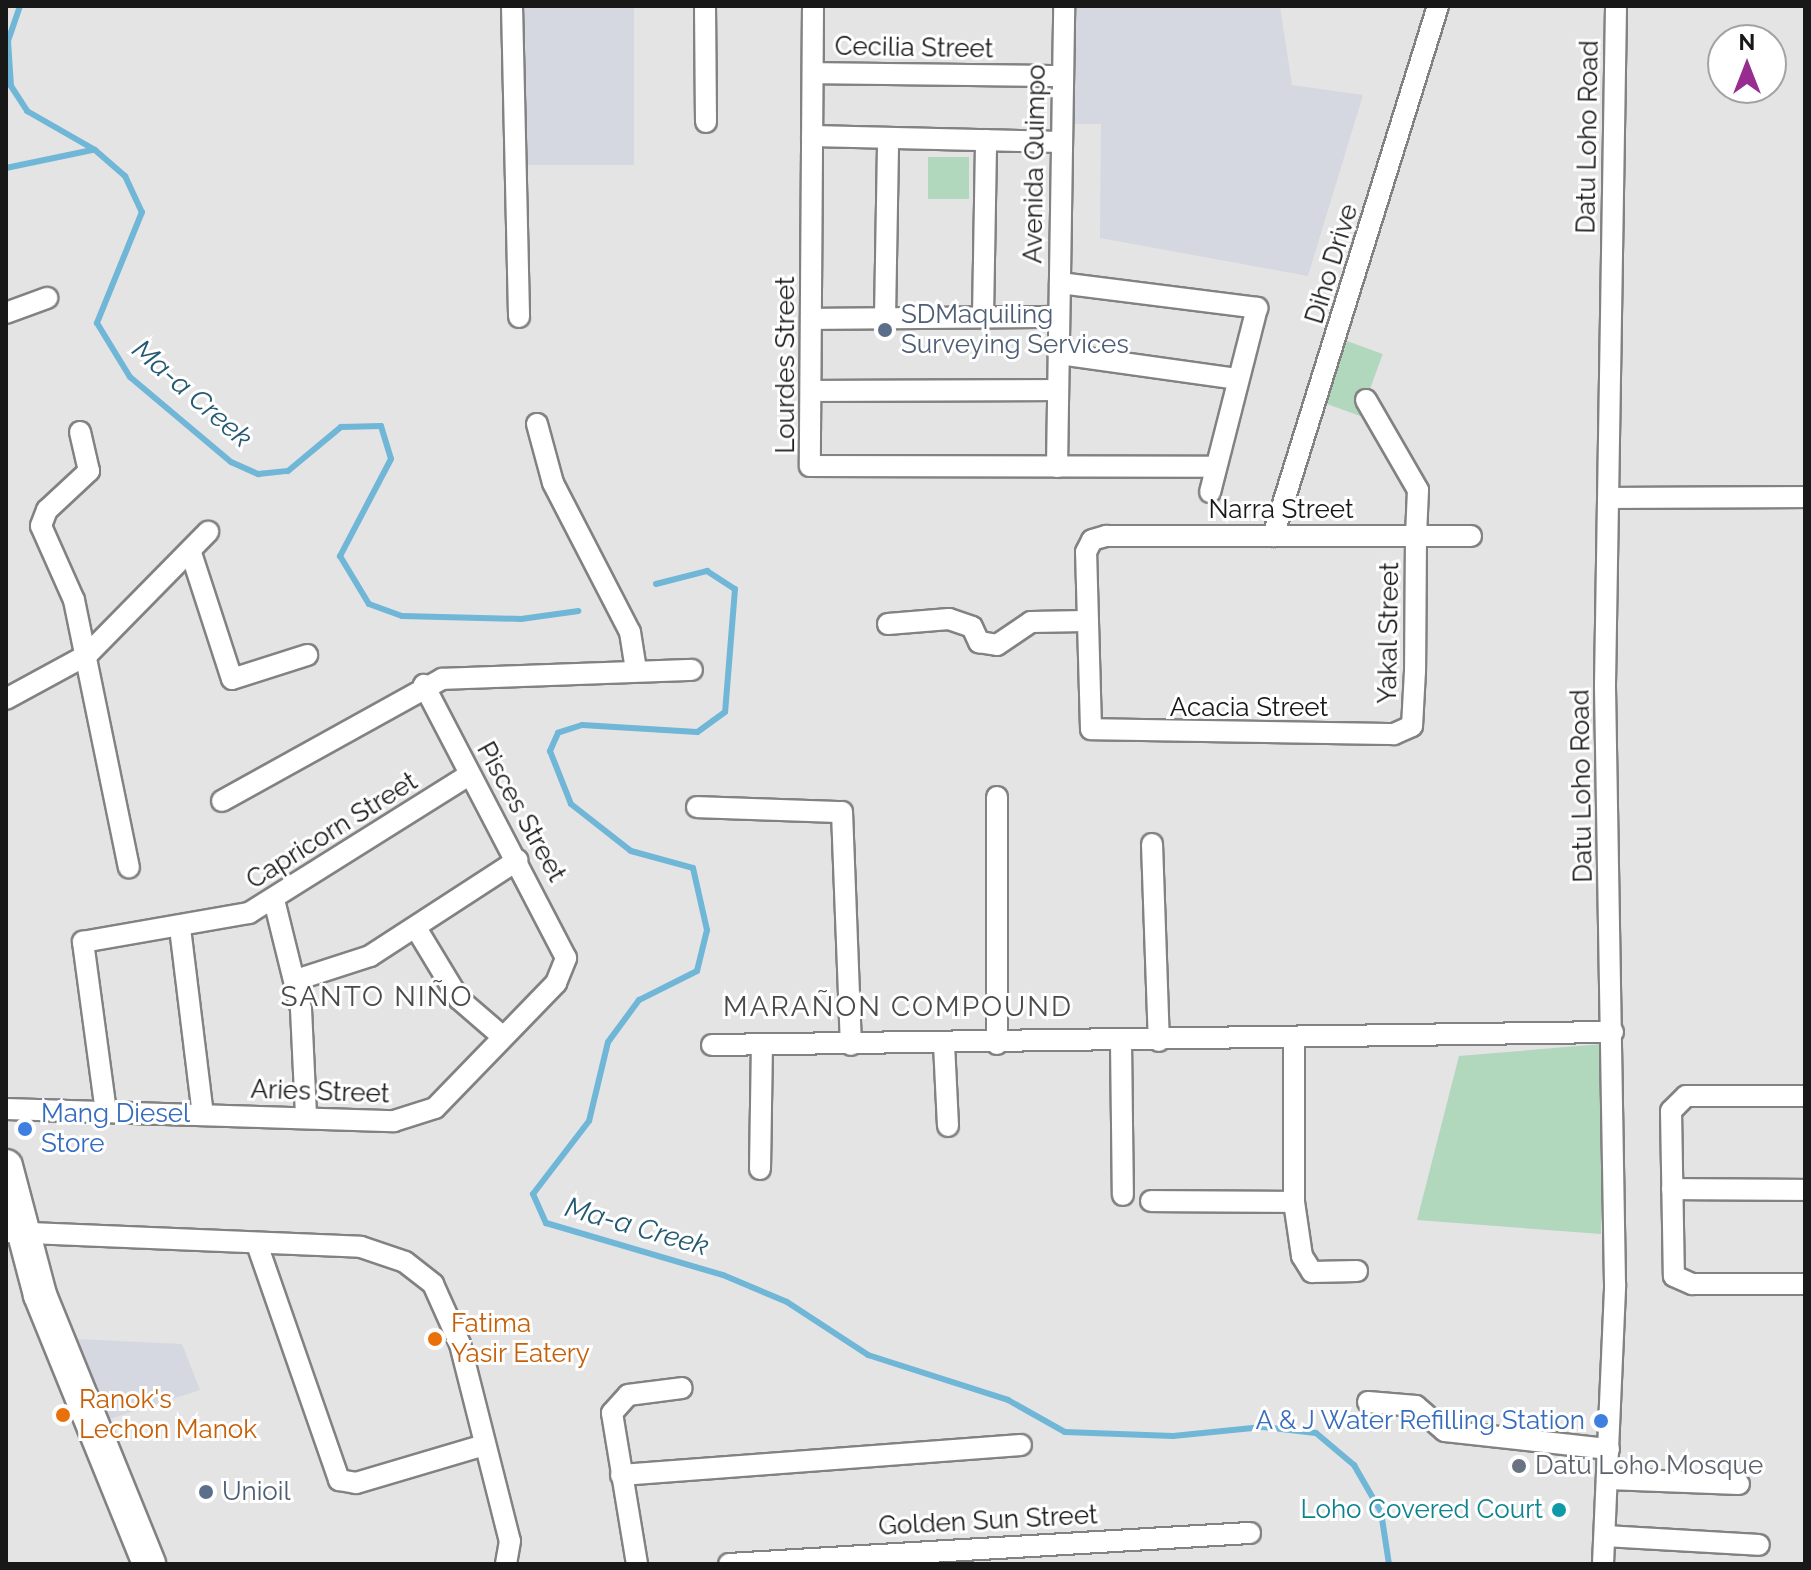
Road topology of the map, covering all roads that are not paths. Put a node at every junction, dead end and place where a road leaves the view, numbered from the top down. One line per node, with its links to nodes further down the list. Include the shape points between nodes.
1 (512, 6): 17 (street)
2 (705, 6): 9 (street)
3 (813, 6): 7 (street, Lourdes Street)
4 (1064, 6): 8 (street, Avenida Quimpo)
5 (1438, 6): 35 (street, Diho Drive)
6 (1616, 6): 33 (street, Datu Loho Road)
7 (813, 73): 8 (street, Cecilia Street); 10 (street, Lourdes Street)
8 (1063, 76): 13 (street, Avenida Quimpo)
9 (706, 122)
10 (812, 136): 11 (street); 21 (street, Lourdes Street)
11 (888, 138): 12 (street); 20 (street)
12 (986, 140): 13 (street); 18 (street)
13 (1062, 142): 14 (street, Avenida Quimpo)
14 (1060, 283): 19 (street, Avenida Quimpo); 23 (street, via 1257,308)
15 (47, 298): 16 (street)
16 (6, 313)
17 (519, 317)
18 (983, 317): 19 (street); 20 (street)
19 (1059, 317): 22 (street, Avenida Quimpo)
20 (885, 318): 21 (street)
21 (811, 319): 25 (street, Lourdes Street)
22 (1059, 354): 23 (street); 24 (street, Avenida Quimpo)
23 (1237, 379): 30 (street)
24 (1058, 390): 25 (street); 29 (street, Avenida Quimpo)
25 (811, 391): 29 (street, Lourdes Street, via 810,466)
26 (1366, 400): 36 (street, Yakal Street, via 1418,490)
27 (537, 424): 44 (street, via 553,483 630,632)
28 (80, 432): 41 (street, via 89,471 47,510 41,526 70,586)
29 (1057, 467): 30 (street, Lourdes Street)
30 (1215, 467): 31 (street)
31 (1210, 492)
32 (1805, 497): 33 (street)
33 (1611, 498): 60 (street, Datu Loho Road, via 1605,685)
34 (208, 532): 38 (street)
35 (1273, 536): 36 (street, Narra Street); 39 (street, Narra Street, via 1092,540)
36 (1416, 536): 37 (street, Narra Street); 47 (street, Yakal Street)
37 (1471, 536)
38 (192, 556): 41 (street); 42 (street, via 232,679)
39 (1086, 621): 40 (street, via 1031,622 997,645 979,642 972,627 949,619); 47 (street, Acacia Street, via 1091,729)
40 (888, 624)
41 (87, 655): 46 (street); 54 (street)
42 (307, 655)
43 (692, 670): 44 (street)
44 (636, 671): 45 (street, via 469,674)
45 (424, 685): 48 (street, Pisces Street); 50 (street)
46 (6, 699)
47 (1408, 730)
48 (469, 775): 53 (street, Pisces Street); 55 (street, Capricorn Street)
49 (997, 797): 66 (street)
50 (222, 801)
51 (697, 807): 69 (street, via 842,812)
52 (1152, 844): 63 (street)
53 (518, 860): 57 (street); 58 (street, Pisces Street, via 560,936)
54 (129, 867)
55 (274, 900): 56 (street, Capricorn Street, via 240,916); 59 (street)
56 (180, 928): 72 (street, Capricorn Street, via 95,936 81,947); 73 (street)
57 (416, 928): 59 (street, via 347,968); 61 (street, via 459,999)
58 (565, 966): 61 (street, Aries Street)
59 (296, 980): 74 (street)
60 (1613, 1032): 62 (street); 91 (street, Datu Loho Road)
61 (503, 1037): 74 (street, Aries Street, via 423,1116)
62 (1294, 1038): 63 (street); 82 (street)
63 (1159, 1041): 64 (street)
64 (1121, 1042): 66 (street); 80 (street)
65 (944, 1044): 66 (street); 69 (street); 75 (street)
66 (997, 1044)
67 (712, 1045): 68 (street)
68 (762, 1045): 69 (street); 77 (street)
69 (851, 1045)
70 (1805, 1096): 78 (street, via 1675,1100)
71 (6, 1109): 72 (street, Aries Street)
72 (106, 1112): 73 (street, Aries Street)
73 (203, 1114): 74 (street, Aries Street)
74 (306, 1117)
75 (948, 1126)
76 (6, 1166): 83 (main road)
77 (760, 1169)
78 (1672, 1189): 79 (street); 86 (street, via 1677,1280)
79 (1805, 1190)
80 (1123, 1195)
81 (1151, 1201): 82 (street)
82 (1294, 1202): 85 (street, via 1305,1265 1324,1274)
83 (14, 1233): 84 (street); 102 (main road)
84 (258, 1247): 89 (street, via 377,1249 424,1274 460,1344); 89 (street, via 339,1480 356,1483)
85 (1357, 1271)
86 (1805, 1284)
87 (682, 1388): 92 (street, via 617,1403 612,1413)
88 (1368, 1402): 91 (street, via 1416,1406 1445,1431)
89 (484, 1445): 103 (street, via 510,1541)
90 (1021, 1445): 92 (street)
91 (1609, 1449): 93 (street, Datu Loho Road)
92 (621, 1475): 104 (street)
93 (1608, 1479): 94 (street); 96 (street, Datu Loho Road)
94 (1739, 1484)
95 (1250, 1533): 98 (street, Golden Sun Street)
96 (1605, 1536): 97 (street); 105 (street, Datu Loho Road)
97 (1759, 1545)
98 (1055, 1554): 99 (street, Golden Sun Street)
99 (950, 1556): 100 (street, Golden Sun Street)
100 (851, 1559): 101 (street, Golden Sun Street)
101 (739, 1563)
102 (149, 1564)
103 (506, 1564)
104 (637, 1564)
105 (1603, 1564)

